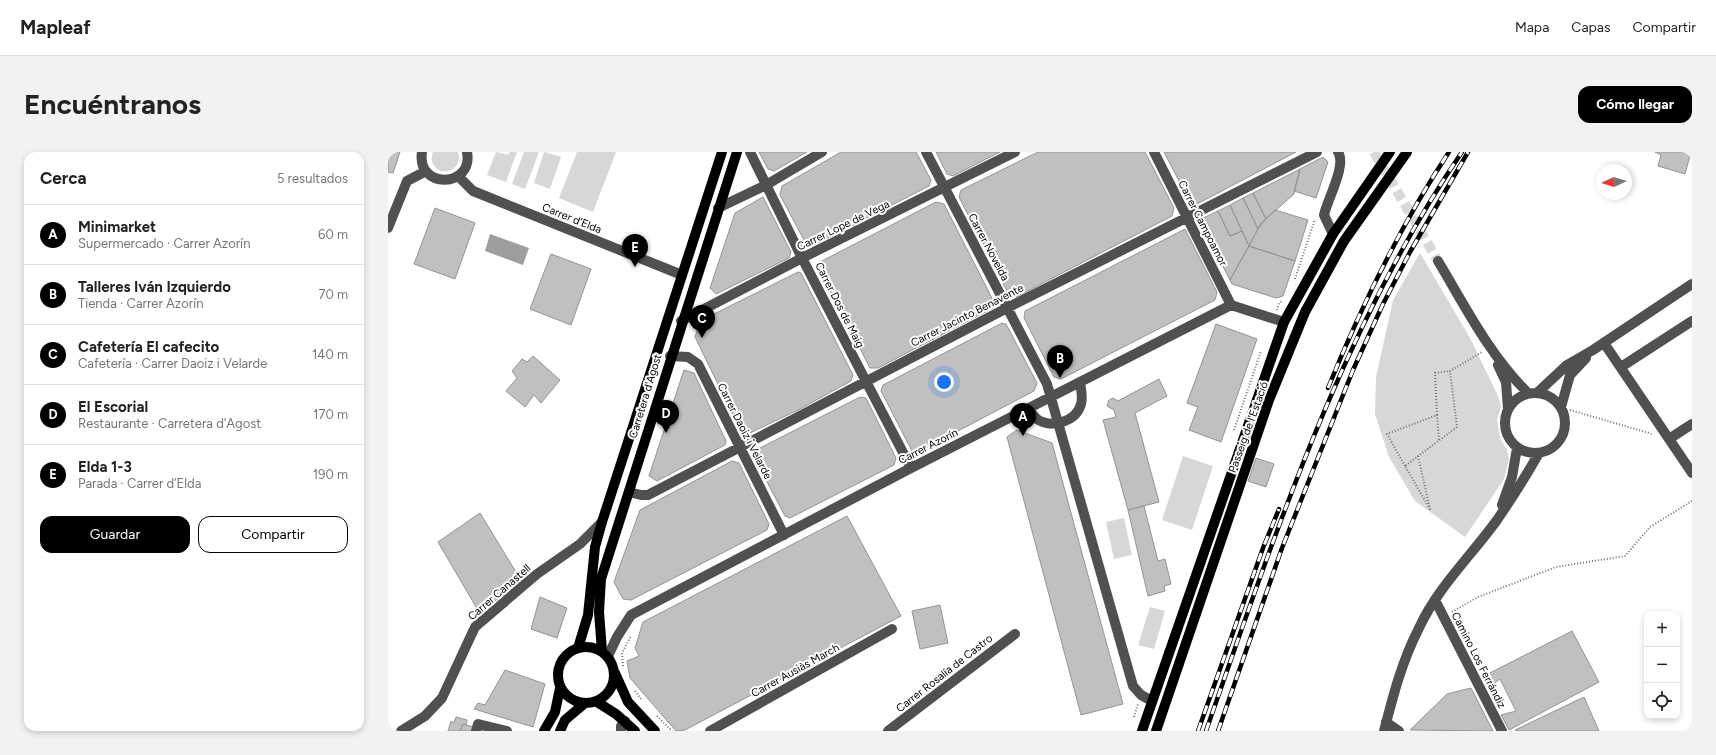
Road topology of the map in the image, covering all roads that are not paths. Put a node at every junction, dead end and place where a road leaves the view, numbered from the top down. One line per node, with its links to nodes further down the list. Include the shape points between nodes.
1 (422, 152): 14 (street, via 422,164)
2 (467, 152): 15 (street, via 466,164)
3 (722, 152): 24 (main road, Carretera d'Agost)
4 (737, 152): 18 (main road, Carretera d'Agost)
5 (750, 152): 16 (street, Carrer Dos de Maig)
6 (822, 152): 16 (street)
7 (926, 152): 17 (street, Carrer Novelda)
8 (1015, 152): 17 (street, Carrer Lope de Vega)
9 (1154, 152): 19 (street, Carrer Campoamor)
10 (1317, 152): 19 (street, Carrer Jacinto Benavente)
11 (1338, 152): 21 (street, via 1340,167 1324,216)
12 (1390, 152): 21 (main road, Passeig de l'Estació)
13 (1407, 152): 79 (main road, Passeig de l'Estació, via 1344,241 1305,312 1269,400)
14 (426, 171): 15 (street, via 432,177 441,180 450,180); 20 (street, via 407,181)
15 (458, 176): 24 (street, Carrer d’Elda, via 473,191)
16 (766, 185): 18 (street); 22 (street, Carrer Dos de Maig)
17 (944, 188): 22 (street, Carrer Lope de Vega); 28 (street, Carrer Novelda)
18 (718, 208): 25 (main road, Carretera d'Agost)
19 (1188, 217): 27 (street, Carrer Campoamor); 28 (street, Carrer Jacinto Benavente)
20 (388, 228)
21 (1333, 234): 31 (main road, Passeig de l'Estació)
22 (802, 258): 30 (street, Carrer Lope de Vega); 37 (street, Carrer Dos de Maig)
23 (1438, 261): 32 (street)
24 (682, 275): 25 (main road); 54 (main road, Carretera d'Agost)
25 (695, 278): 30 (main road, Carretera d'Agost)
26 (1692, 284): 33 (street)
27 (1231, 305): 31 (street); 38 (street, Carrer Azorín)
28 (1007, 308): 37 (street, Carrer Jacinto Benavente); 40 (street, Carrer Novelda, via 1047,384)
29 (1692, 320): 36 (street)
30 (681, 321): 35 (main road, Carretera d'Agost)
31 (1284, 322): 63 (main road, Passeig de l'Estació)
32 (1488, 343): 39 (street, via 1513,378); 43 (street, via 1506,382)
33 (1604, 343): 34 (street); 36 (street)
34 (1593, 350): 39 (street, via 1568,365); 41 (street, via 1570,375)
35 (670, 356): 47 (street, Carrer Daoiz i Velarde, via 688,357 698,364); 52 (main road, Carretera d'Agost)
36 (1621, 367): 46 (street)
37 (866, 381): 47 (street, Carrer Jacinto Benavente); 50 (street, Carrer Dos de Maig)
38 (1080, 382): 40 (street, Carrer Azorín); 44 (street, via 1081,404 1072,416)
39 (1533, 393): 41 (street, via 1552,398); 43 (street, via 1516,399)
40 (1051, 397): 42 (street, Carrer Azorín); 44 (street, Carrer Novelda)
41 (1561, 407): 49 (street, via 1565,422 1562,436 1553,447)
42 (1029, 409): 44 (street, via 1036,419 1049,424); 50 (street, Carrer Azorín)
43 (1508, 409): 48 (street, via 1505,417 1506,430)
44 (1059, 424): 63 (street, Carrer Novelda, via 1133,686 1140,695)
45 (1692, 424): 46 (street)
46 (1669, 439): 51 (street)
47 (740, 447): 52 (street, Carrer Jacinto Benavente, via 648,495); 55 (street, Carrer Daoiz i Velarde)
48 (1517, 448): 49 (street); 53 (street, via 1512,476)
49 (1539, 453): 53 (street)
50 (911, 468): 55 (street, Carrer Azorín)
51 (1692, 473)
52 (629, 492): 60 (main road, Carretera d'Agost, via 600,579 599,612)
53 (1497, 520): 56 (street)
54 (602, 522): 59 (main road, Carretera d'Agost, via 595,547 588,615); 68 (street, Carrer Canastell, via 580,544 537,574 475,627 442,698 425,716)
55 (784, 535): 60 (street, Carrer Azorín, via 631,615)
56 (1435, 600): 67 (street, via 1419,627 1398,679); 81 (street, Camino Los Ferrándiz)
57 (892, 629): 76 (street, Carrer Ausiàs March)
58 (1015, 634): 77 (street, Carrer Rosalía de Castro)
59 (578, 648): 60 (main road, via 590,647); 62 (main road, via 567,654 560,663 557,676)
60 (605, 654): 61 (main road)
61 (619, 672): 64 (main road, via 611,690); 75 (main road, via 628,702)
62 (560, 688): 65 (main road, via 570,699); 71 (main road, via 555,712)
63 (1152, 701): 78 (main road, Passeig de l'Estació)
64 (597, 702): 65 (main road); 66 (main road)
65 (584, 704): 72 (main road, via 565,720)
66 (625, 721): 73 (street); 74 (main road)
67 (1385, 727): 80 (street)
68 (401, 731)
69 (476, 731): 70 (street, via 478,724)
70 (506, 731)
71 (544, 731)
72 (560, 731)
73 (621, 731)
74 (635, 731)
75 (655, 731)
76 (710, 731)
77 (888, 731)
78 (1142, 731)
79 (1156, 731)
80 (1399, 731)
81 (1502, 731)

